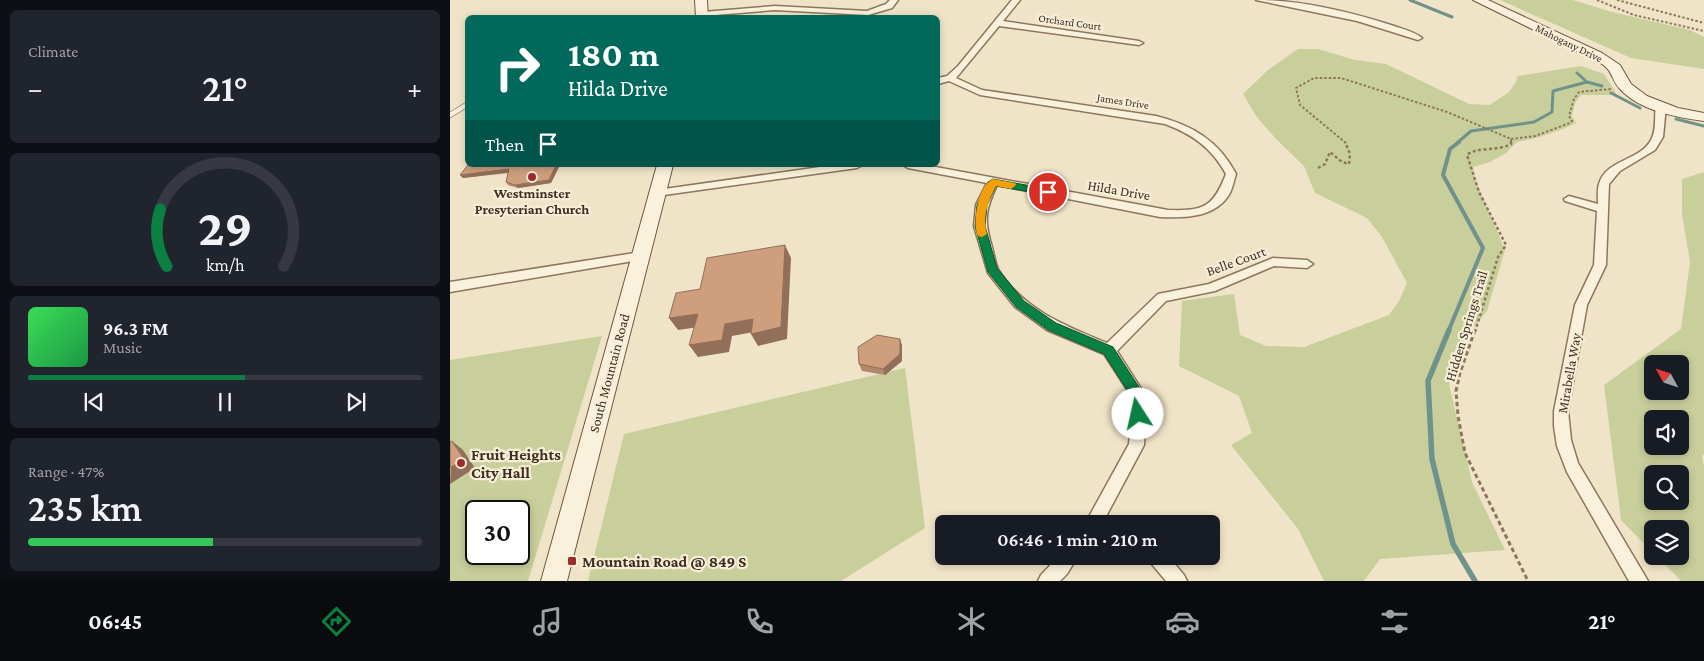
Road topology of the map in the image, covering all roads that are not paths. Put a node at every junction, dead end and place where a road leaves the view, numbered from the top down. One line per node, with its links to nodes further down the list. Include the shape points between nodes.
1 (701, 0): 6 (street)
2 (894, 0): 7 (street, via 889,6 868,13 775,8)
3 (1016, 0): 8 (street)
4 (1260, 0): 9 (street, via 1354,16)
5 (1479, 0): 14 (street, Mahogany Drive, via 1598,56 1611,64 1627,88)
6 (702, 15)
7 (711, 15)
8 (997, 23): 10 (street, Orchard Court); 11 (street)
9 (1418, 38)
10 (1139, 43)
11 (950, 78): 12 (street); 23 (street, James Drive, via 980,92 1156,119 1190,130 1225,160 1231,174 1223,196)
12 (940, 80)
13 (465, 106): 15 (lane)
14 (1661, 106): 16 (street, Mahogany Drive); 24 (street, Mirabella Way, via 1656,140 1643,155 1616,167 1608,175)
15 (450, 115)
16 (1704, 117)
17 (664, 167): 21 (street, South Mountain Road)
18 (843, 167): 21 (street)
19 (918, 167): 20 (street, Hilda Drive)
20 (993, 182): 23 (street, Hilda Drive, via 1160,213 1184,214); 28 (street, via 982,205 980,226 992,270 1020,304 1044,321)
21 (657, 194): 25 (street, South Mountain Road)
22 (1569, 200): 24 (street)
23 (1207, 209)
24 (1602, 209): 35 (street, Mirabella Way, via 1600,265 1581,305 1560,428 1572,467)
25 (641, 256): 27 (street); 32 (street, South Mountain Road)
26 (1306, 264): 28 (street, Belle Court, via 1273,262 1211,288 1162,297)
27 (450, 287)
28 (1109, 350): 29 (street, via 1140,398 1136,445)
29 (1100, 515)
30 (1063, 565): 33 (street)
31 (1164, 565): 34 (street)
32 (554, 581)
33 (1047, 581)
34 (1178, 581)
35 (1639, 581)

